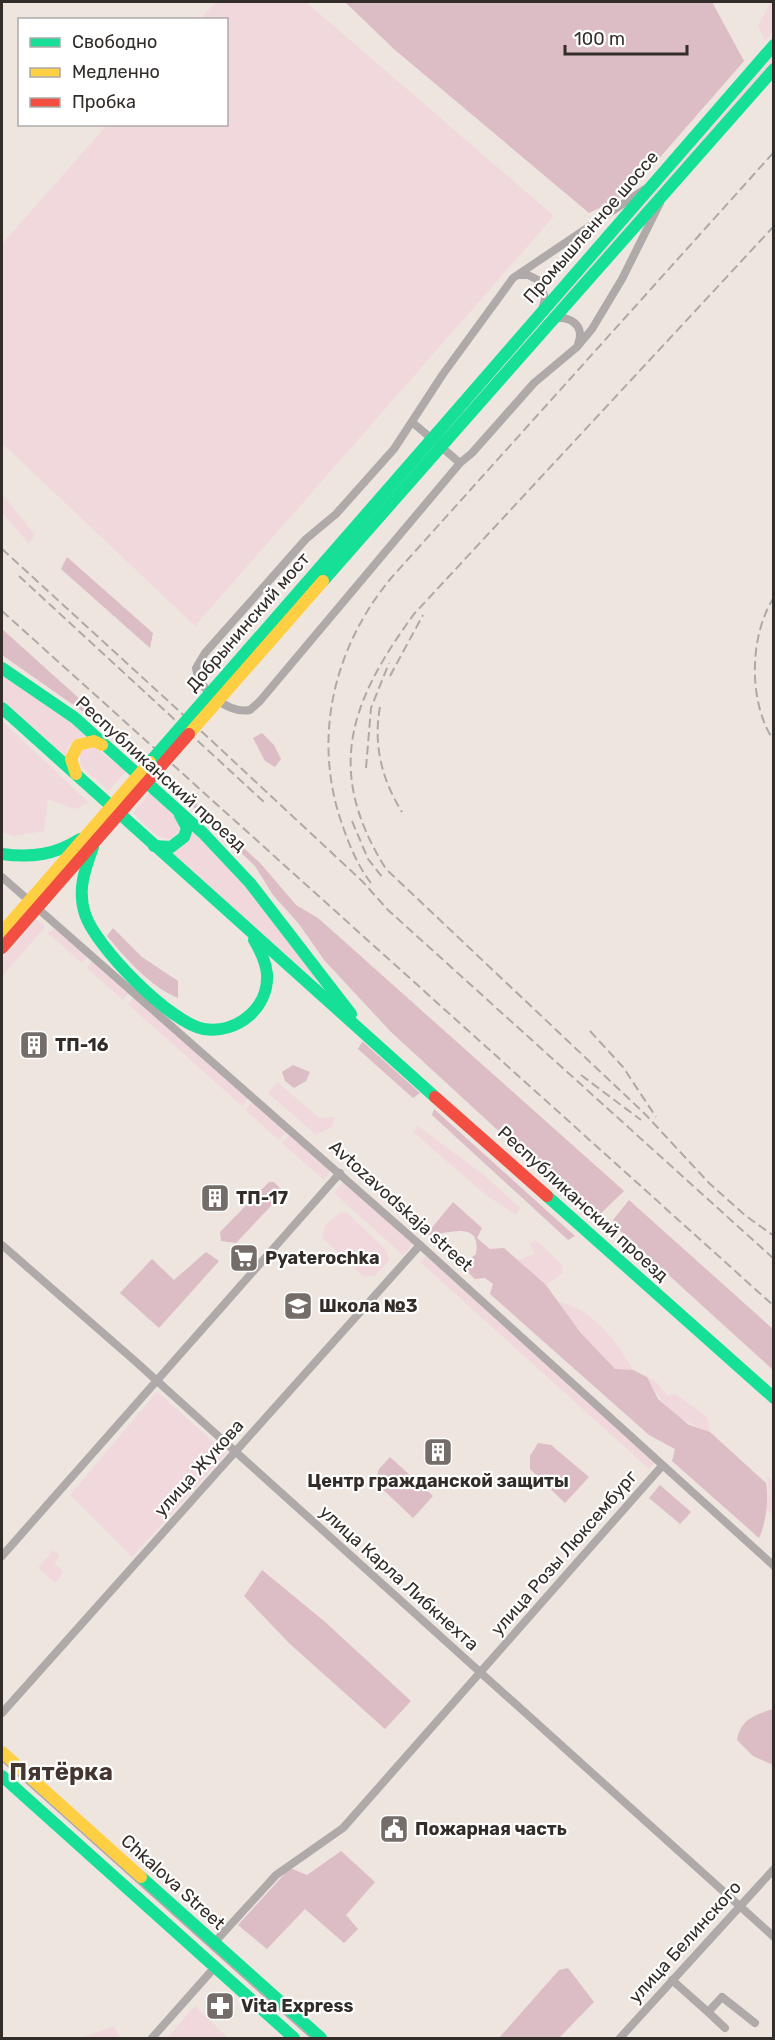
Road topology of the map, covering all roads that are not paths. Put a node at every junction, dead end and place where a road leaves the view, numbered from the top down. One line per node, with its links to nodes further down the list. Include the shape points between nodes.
1 (774, 45): 3 (main road, Промышленное шоссе)
2 (774, 69): 4 (main road, Промышленное шоссе)
3 (651, 185): 5 (street); 6 (main road, Промышленное шоссе)
4 (664, 195): 7 (main road, Промышленное шоссе); 8 (street, via 622,279)
5 (513, 278): 6 (street, via 528,275 540,282 545,299); 9 (street)
6 (542, 311): 10 (main road, Промышленное шоссе)
7 (553, 319): 8 (street, via 564,316 573,320 581,337); 10 (main road, Промышленное шоссе)
8 (577, 347): 11 (street, via 534,382)
9 (412, 422): 11 (street); 11 (street, via 336,514 306,539 205,653 196,669 207,689 237,710 255,706)
10 (441, 437): 17 (main road, Добрынинский мост, bridge)
11 (460, 463)
12 (2, 668): 14 (main road, Республиканский проезд, via 54,702)
13 (2, 708): 15 (main road, Республиканский проезд)
14 (106, 746): 15 (main road, via 94,741 78,745 71,758); 16 (main road, Республиканский проезд)
15 (77, 776): 18 (main road, Республиканский проезд)
16 (176, 809): 18 (main road, via 186,828 184,837 171,847); 24 (main road, Республиканский проезд, via 250,883)
17 (91, 839): 19 (main road, bridge, via 55,853 20,857); 21 (main road, bridge, via 81,899 90,932 114,961 192,1026 217,1030 240,1023 252,1014 263,997 267,977 259,950); 22 (main road, bridge); 23 (main road, bridge)
18 (153, 845): 21 (main road, Республиканский проезд)
19 (2, 854)
20 (2, 877): 25 (street, Avtozavodskaja street)
21 (244, 927): 24 (main road, Республиканский проезд)
22 (2, 932)
23 (2, 948)
24 (368, 1037): 29 (main road, Республиканский проезд)
25 (340, 1173): 27 (street, Avtozavodskaja street); 28 (street)
26 (2, 1245): 28 (street, улица Карла Либкнехта)
27 (420, 1245): 30 (street, улица Жукова); 31 (street, Avtozavodskaja street)
28 (157, 1381): 30 (street, улица Карла Либкнехта); 32 (street)
29 (774, 1398)
30 (235, 1451): 34 (street, улица Карла Либкнехта); 35 (street, улица Жукова)
31 (662, 1466): 33 (street, Avtozavodskaja street); 34 (street, улица Розы Люксембург)
32 (2, 1556)
33 (774, 1566)
34 (481, 1673): 39 (street, улица Карла Либкнехта); 41 (street, улица Розы Люксембург, via 343,1828 276,1875)
35 (2, 1713)
36 (2, 1752): 41 (main road, Chkalova Street)
37 (2, 1776): 42 (main road, Chkalova Street)
38 (774, 1869): 39 (street, улица Белинского)
39 (740, 1906): 40 (street, улица Карла Либкнехта); 43 (street, улица Белинского)
40 (774, 1937)
41 (214, 1943): 49 (main road, Chkalova Street)
42 (215, 1967): 47 (street); 48 (main road, Chkalova Street)
43 (672, 1980): 44 (street); 50 (street, улица Белинского)
44 (708, 2012): 45 (street, via 722,1997); 46 (street)
45 (755, 2023)
46 (725, 2028)
47 (152, 2038)
48 (294, 2038)
49 (321, 2038)
50 (620, 2038)

